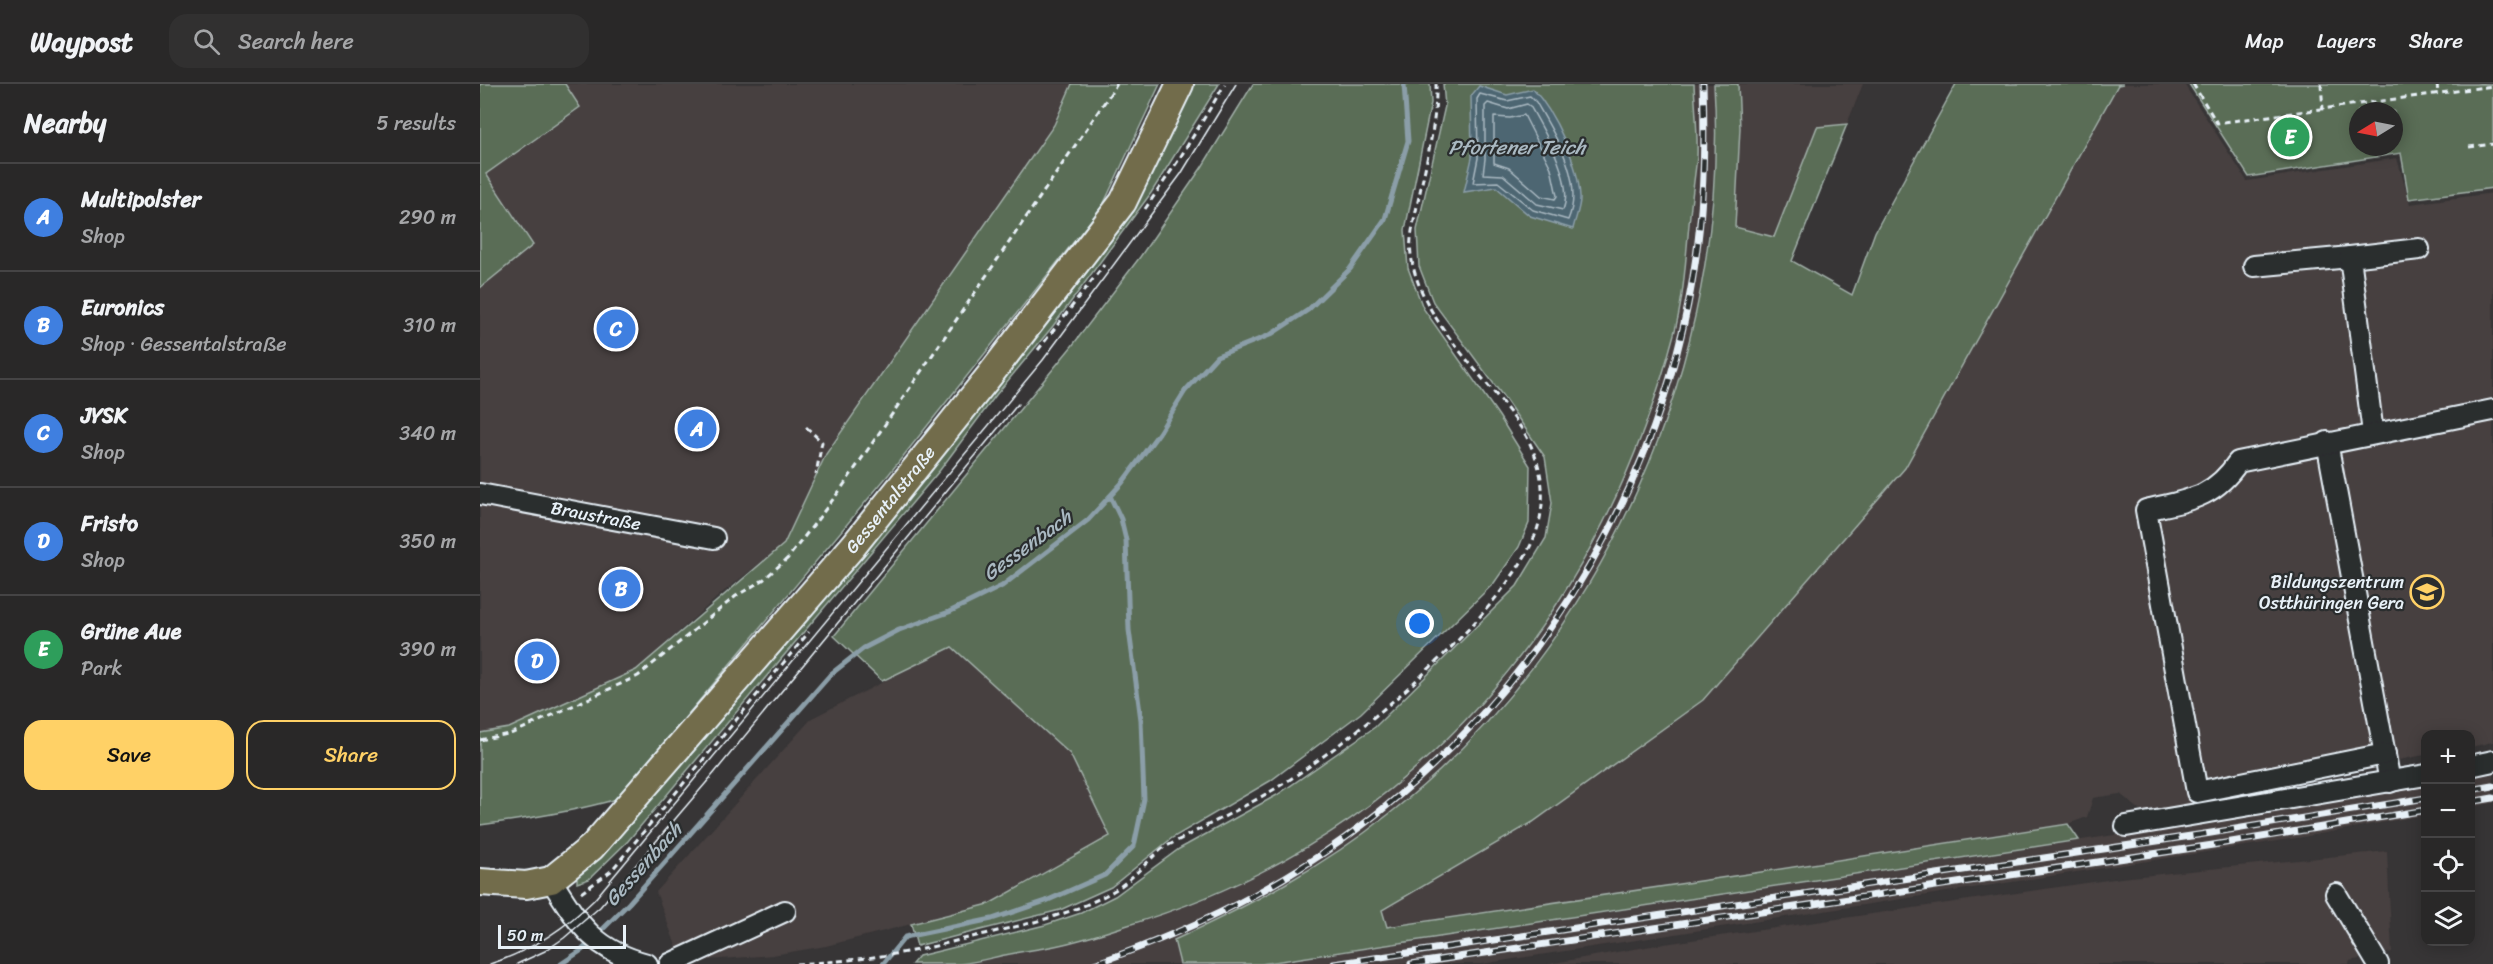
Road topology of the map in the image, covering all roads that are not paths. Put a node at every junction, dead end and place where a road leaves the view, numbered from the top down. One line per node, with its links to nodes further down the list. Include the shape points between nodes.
1 (1180, 84): 16 (main road, Gessentalstraße, via 1123,201 990,375 854,545 592,847)
2 (2419, 249): 3 (street)
3 (2350, 257): 4 (street); 6 (street)
4 (2254, 266)
5 (2493, 410): 6 (street)
6 (2373, 433): 7 (street)
7 (2327, 442): 10 (street); 10 (street, via 2238,462 2227,478 2197,498 2146,510 2174,675 2197,792)
8 (480, 494): 9 (street, Braustraße)
9 (714, 538)
10 (2385, 754): 14 (street)
11 (2493, 761): 12 (street)
12 (2475, 765)
13 (2421, 776): 14 (street)
14 (2390, 782): 15 (street)
15 (2126, 826)
16 (551, 880): 17 (main road, via 525,885); 20 (street, via 585,930 606,949)
17 (480, 882)
18 (2336, 894): 22 (street)
19 (784, 911): 21 (street)
20 (647, 964)
21 (670, 964)
22 (2378, 964)

